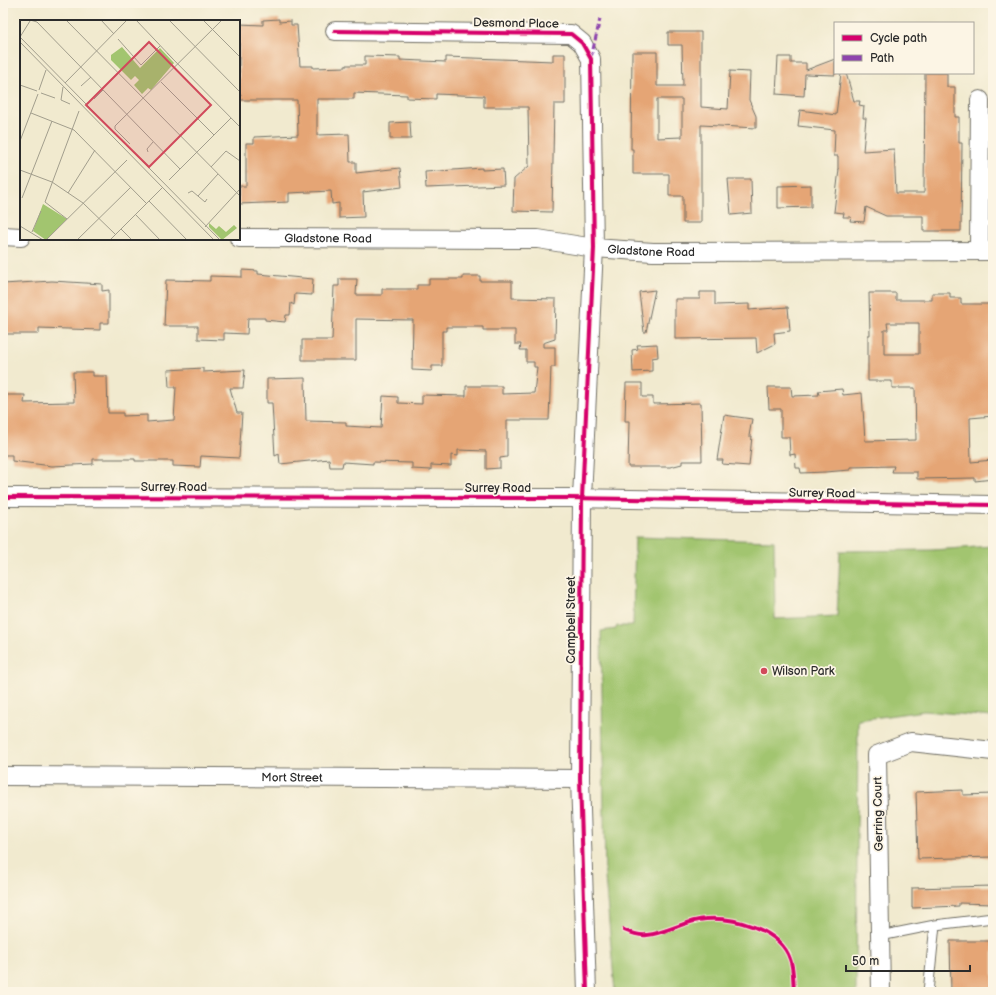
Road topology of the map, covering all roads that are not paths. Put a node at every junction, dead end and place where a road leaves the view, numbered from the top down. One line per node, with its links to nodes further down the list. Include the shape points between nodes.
1 (335, 31): 6 (street, Desmond Place, via 571,34 582,43 591,59)
2 (980, 100): 7 (street)
3 (3, 236): 4 (street)
4 (20, 237)
5 (240, 238): 6 (street, Gladstone Road, via 538,239)
6 (594, 248): 7 (street, Gladstone Road, via 653,252); 9 (street, Campbell Street)
7 (986, 251)
8 (3, 497): 9 (street, Surrey Road)
9 (582, 498): 10 (street, Surrey Road); 13 (street, Campbell Street)
10 (993, 505)
11 (993, 751): 16 (street, Gerring Court, via 911,742 877,755)
12 (3, 776): 13 (street, Mort Street)
13 (580, 779): 17 (street, Campbell Street)
14 (993, 918): 15 (lane)
15 (935, 925): 16 (lane); 19 (lane)
16 (880, 936): 18 (street, Gerring Court)
17 (587, 992)
18 (881, 992)
19 (928, 992)

